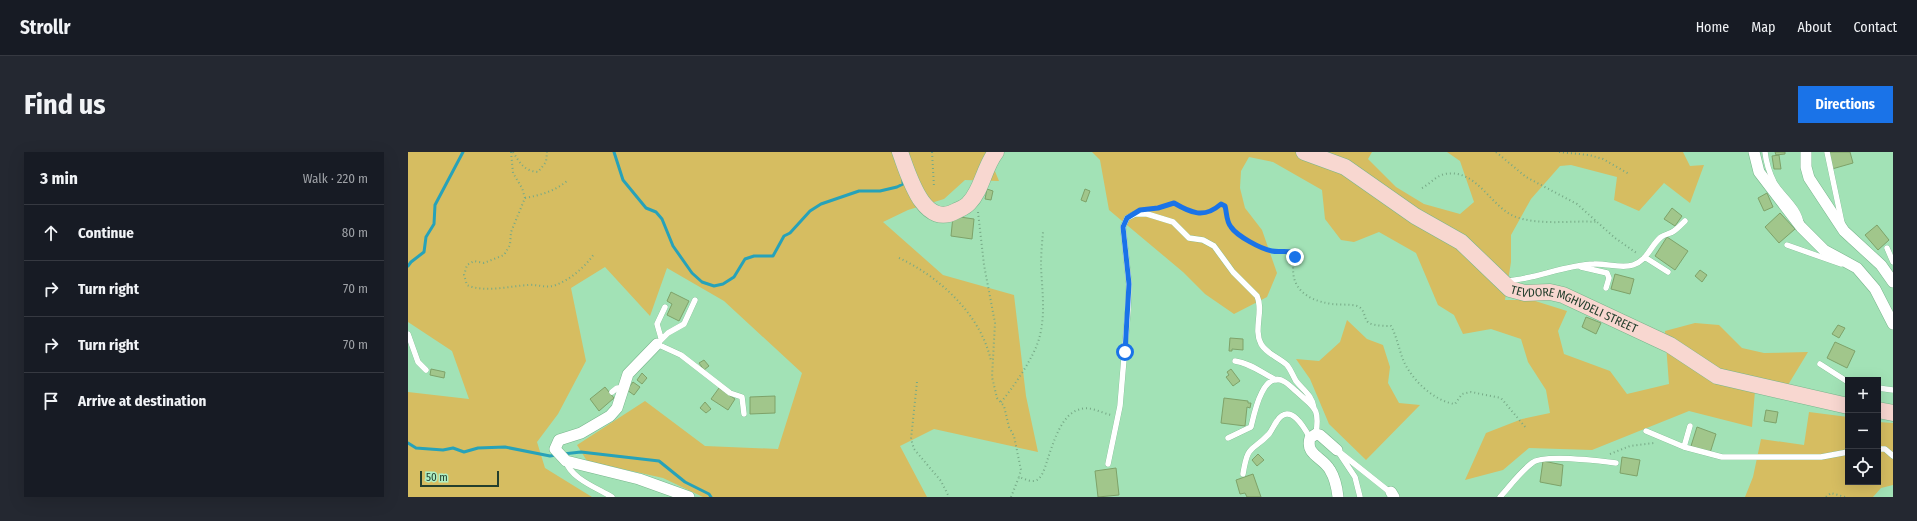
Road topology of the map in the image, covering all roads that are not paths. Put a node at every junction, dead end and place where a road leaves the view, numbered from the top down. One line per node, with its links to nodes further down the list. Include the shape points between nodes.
1 (900, 152): 2 (street, via 914,191 928,210 943,215 950,215 968,204)
2 (996, 152)
3 (1304, 152): 18 (street, TEVDORE MGHVDELI STREET, via 1346,167 1416,216 1461,242)
4 (1754, 152): 9 (street, via 1759,172)
5 (1765, 152): 9 (lane, via 1774,182 1800,216)
6 (1806, 152): 10 (street, via 1808,178)
7 (1827, 152): 10 (lane)
8 (1686, 221): 13 (lane, via 1659,239)
9 (1801, 227): 16 (street, via 1824,250)
10 (1844, 231): 19 (street, via 1881,265)
11 (1787, 245): 16 (lane)
12 (1887, 248): 14 (lane)
13 (1646, 258): 15 (lane, via 1625,267 1595,264); 17 (lane)
14 (1893, 262)
15 (1579, 266): 18 (lane, via 1521,280); 20 (lane, via 1607,273 1609,278)
16 (1857, 268): 23 (street, via 1875,289)
17 (1668, 272)
18 (1500, 281): 33 (street, TEVDORE MGHVDELI STREET, via 1510,289 1525,293 1550,292 1563,295 1670,345 1717,376)
19 (1893, 282)
20 (1606, 288)
21 (696, 300): 25 (lane, via 684,324)
22 (665, 306): 25 (lane, via 657,324)
23 (1893, 324)
24 (408, 334): 28 (lane, via 418,362)
25 (659, 341): 37 (lane, via 730,393 742,397); 47 (street, via 628,374 617,390 617,408 610,416 581,433 559,440 555,449)
26 (1235, 361): 29 (lane, via 1247,363)
27 (1820, 364): 30 (lane)
28 (426, 370)
29 (1276, 380): 34 (lane, via 1284,381 1306,398); 41 (lane, via 1259,395 1251,427)
30 (1845, 380)
31 (1881, 388): 32 (lane)
32 (1893, 390)
33 (1845, 405)
34 (1314, 408): 40 (lane, via 1317,426); 49 (lane, via 1309,394 1296,381 1286,365 1262,346 1257,328 1260,301 1233,272 1219,251 1203,240 1189,238 1173,222 1147,214 1135,214 1127,218 1123,227 1129,284 1124,370)
35 (1881, 411): 36 (street)
36 (1893, 413)
37 (744, 414)
38 (1690, 426): 42 (lane)
39 (1646, 431): 42 (lane)
40 (1313, 436): 44 (street, via 1320,435); 50 (lane, via 1300,420 1286,415 1281,416 1269,434 1248,451); 54 (street, via 1309,448 1326,463 1336,485)
41 (1228, 438)
42 (1684, 447): 45 (lane, via 1722,457 1821,457)
43 (1881, 449): 46 (lane, via 1885,449)
44 (1337, 450): 51 (lane); 55 (lane, via 1355,476)
45 (1845, 453)
46 (1893, 456)
47 (566, 461): 52 (lane, via 568,469 575,476); 53 (street, via 639,479)
48 (1616, 463): 56 (lane, via 1545,458 1532,462)
49 (1108, 464)
50 (1243, 474)
51 (1394, 495)
52 (612, 497)
53 (690, 497)
54 (1338, 497)
55 (1360, 497)
56 (1500, 497)

